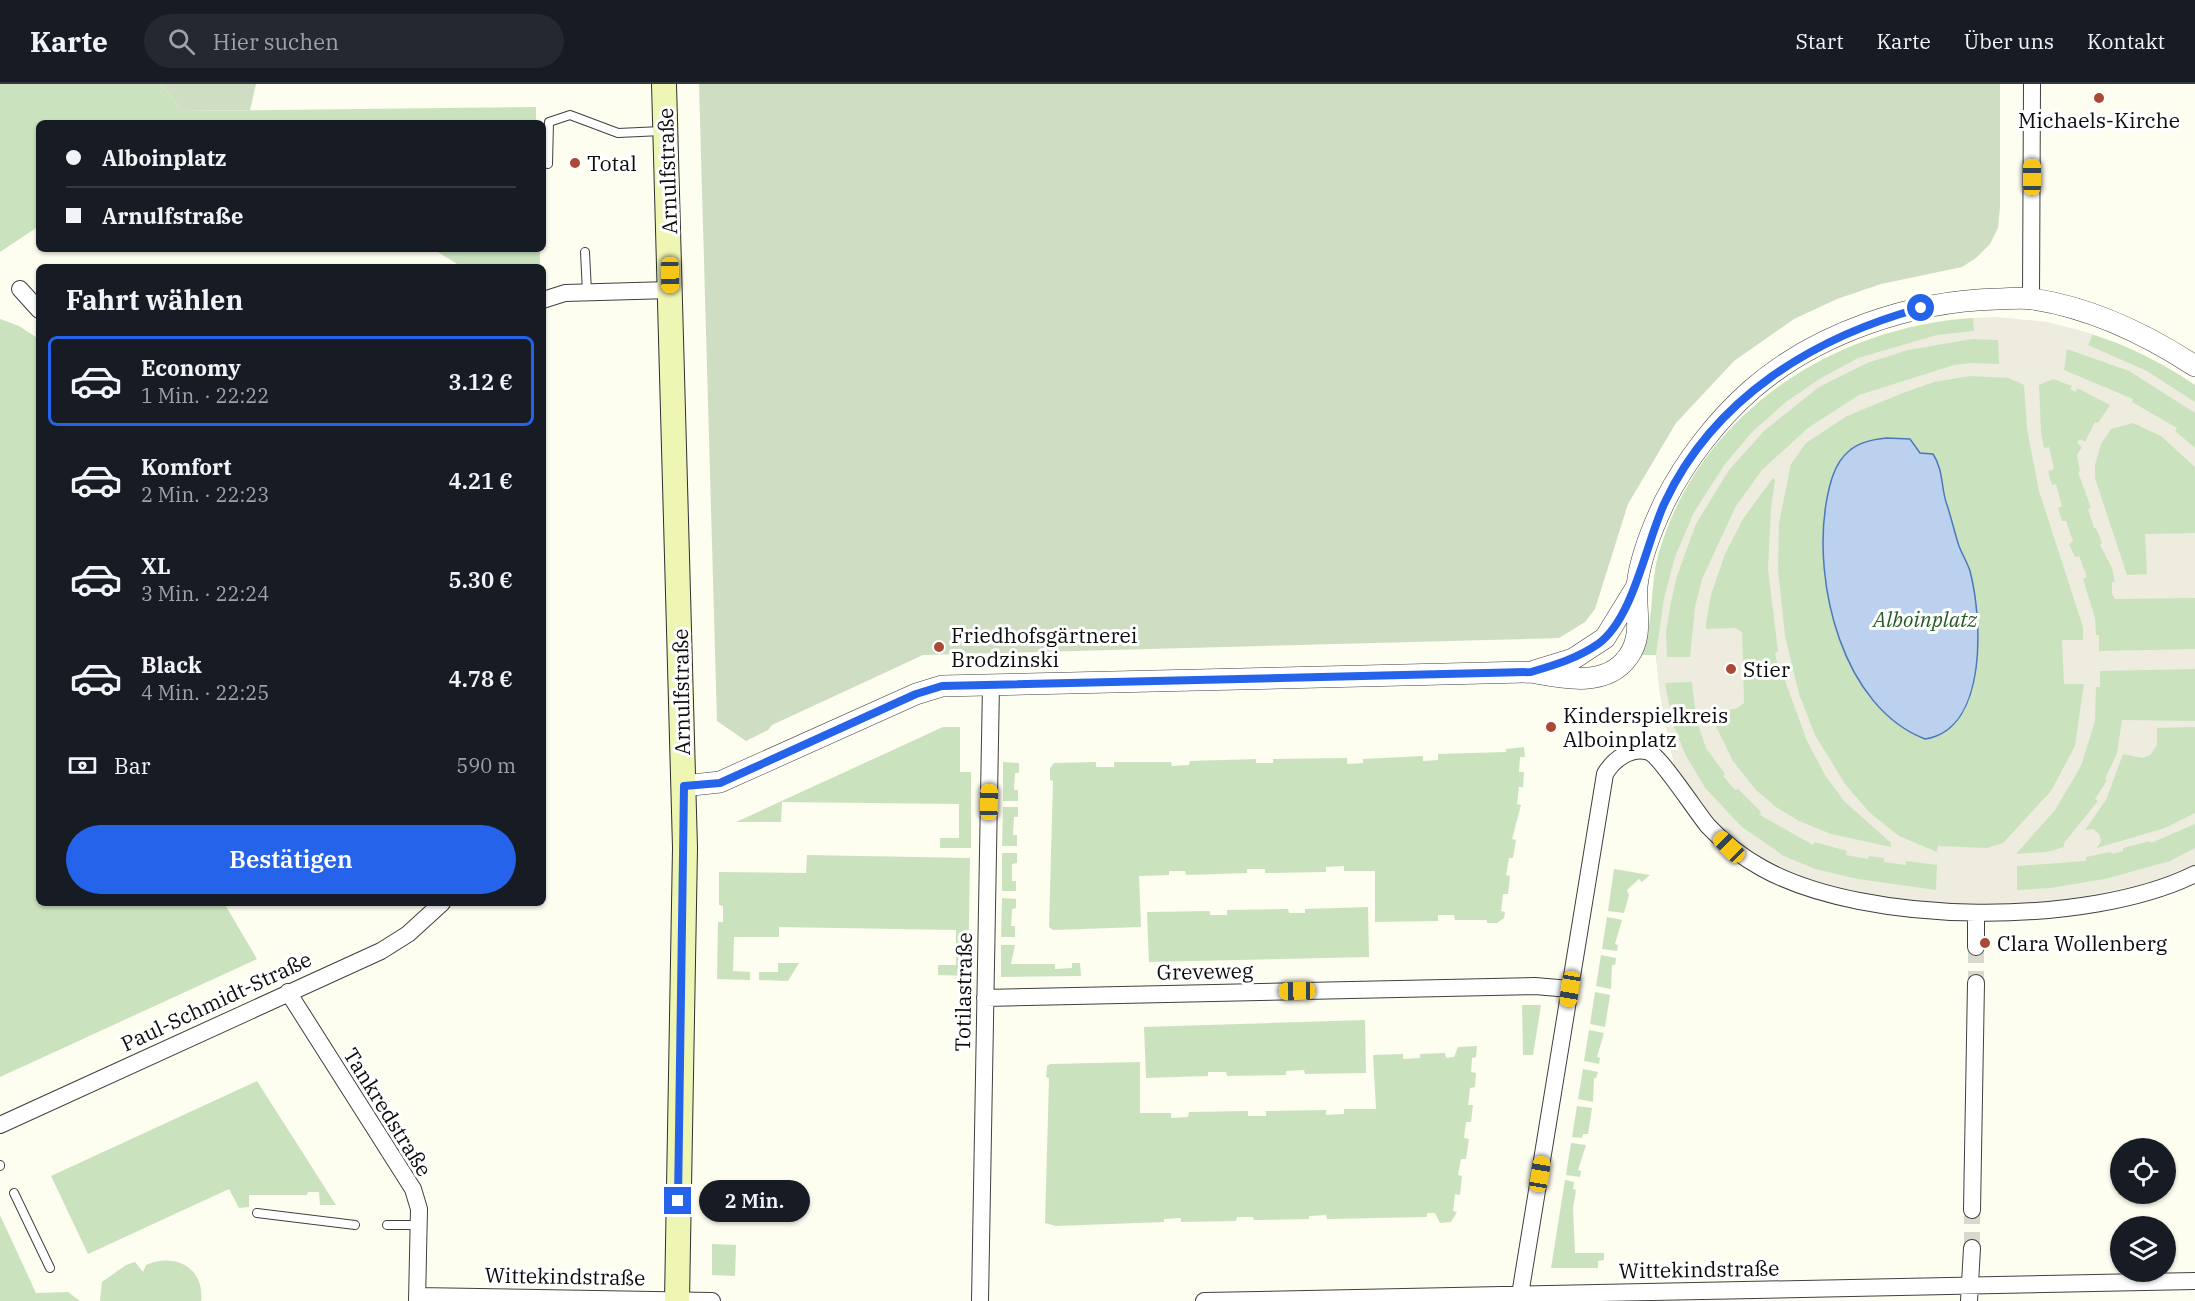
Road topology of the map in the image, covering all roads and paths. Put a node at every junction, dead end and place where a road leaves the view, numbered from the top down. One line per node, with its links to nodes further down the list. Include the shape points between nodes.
1 (664, 84): 3 (main road, Arnulfstraße)
2 (2032, 84): 9 (street)
3 (666, 131): 4 (lane, via 618,133 570,115 549,122); 7 (main road, Arnulfstraße)
4 (548, 164)
5 (585, 252): 8 (lane)
6 (20, 289): 11 (street)
7 (670, 290): 8 (street); 16 (main road, Arnulfstraße)
8 (587, 292): 10 (street)
9 (2031, 298): 12 (street, via 2126,326); 13 (street, via 1936,304 1870,324 1790,362 1752,389 1719,423 1665,501)
10 (546, 299)
11 (36, 307)
12 (2195, 366)
13 (1637, 586): 14 (street, via 1605,638 1573,659); 14 (street, via 1639,623 1634,646 1610,672 1577,680)
14 (1531, 672): 15 (street)
15 (991, 684): 16 (street, via 942,686 720,783); 24 (street, Totilastraße)
16 (684, 786): 38 (main road, Arnulfstraße)
17 (2195, 874): 19 (street, via 2131,895 2077,906)
18 (439, 906): 23 (street, Paul-Schmidt-Straße, via 408,934 381,951)
19 (1976, 913): 20 (street); 22 (street, via 1879,905 1778,876 1729,847 1689,802 1661,762 1651,752 1636,751 1613,760 1605,774)
20 (1976, 947)
21 (1976, 983): 27 (street)
22 (1570, 989): 24 (street, Greveweg, via 1542,986); 37 (street)
23 (288, 992): 25 (street, Paul-Schmidt-Straße); 30 (street, Tankredstraße, via 413,1189)
24 (985, 998): 40 (street, Totilastraße)
25 (0, 1125)
26 (14, 1193): 33 (lane)
27 (1972, 1210)
28 (256, 1213): 29 (lane)
29 (355, 1225)
30 (418, 1225): 31 (lane); 36 (street, Tankredstraße)
31 (387, 1226)
32 (1972, 1248): 35 (street)
33 (50, 1268)
34 (2195, 1281): 35 (street, Wittekindstraße)
35 (1969, 1293): 37 (street, Wittekindstraße)
36 (417, 1298): 38 (street, Wittekindstraße)
37 (1519, 1298): 41 (street, Wittekindstraße)
38 (676, 1301): 39 (street, Wittekindstraße)
39 (712, 1301)
40 (980, 1301)
41 (1204, 1301)

